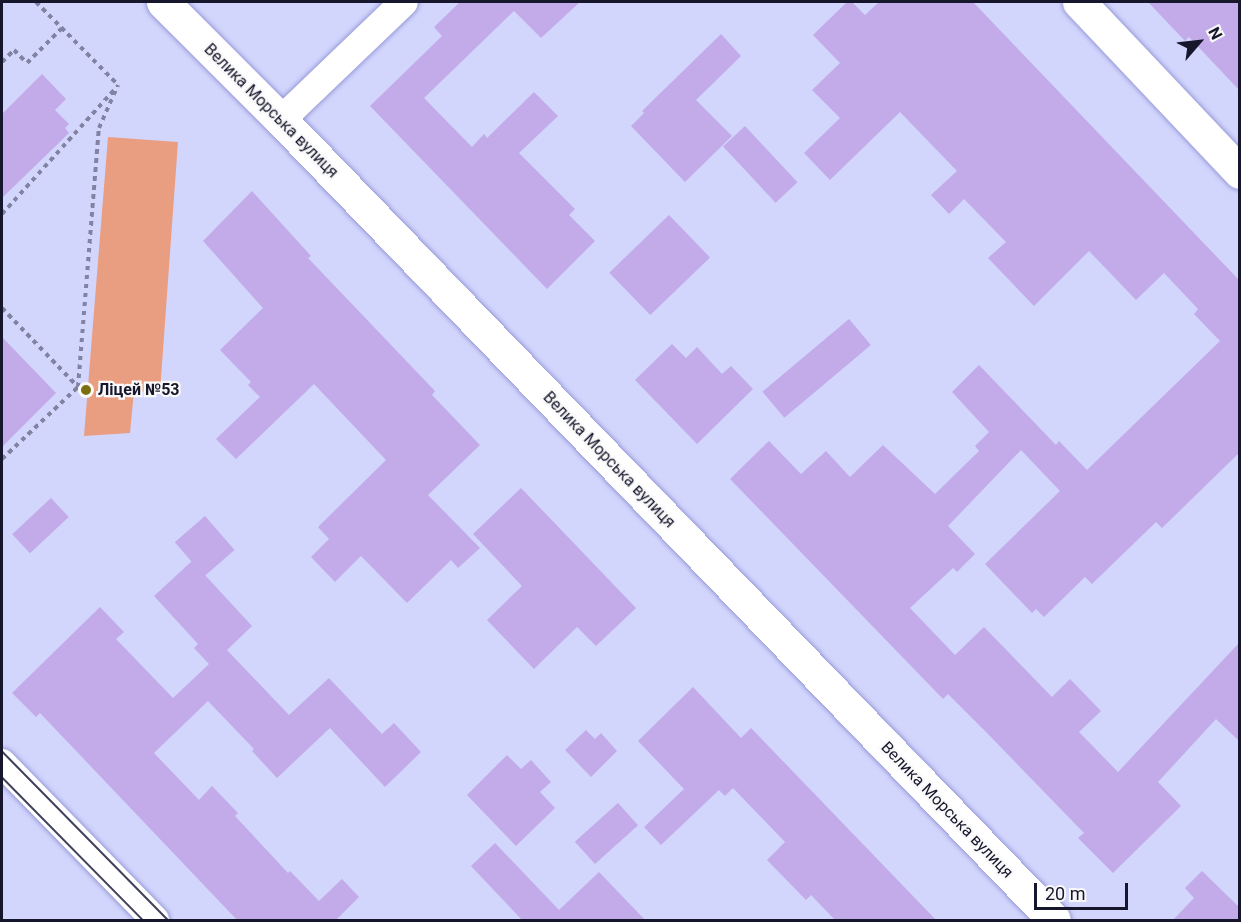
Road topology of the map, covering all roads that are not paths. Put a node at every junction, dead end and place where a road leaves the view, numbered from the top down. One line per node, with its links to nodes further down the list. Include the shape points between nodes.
1 (163, 2): 4 (street, Велика Морська вулиця)
2 (404, 2): 4 (street)
3 (1079, 2): 5 (street)
4 (281, 120): 8 (street, Велика Морська вулиця)
5 (1239, 172)
6 (2, 763): 7 (street)
7 (155, 921)
8 (1054, 921)

